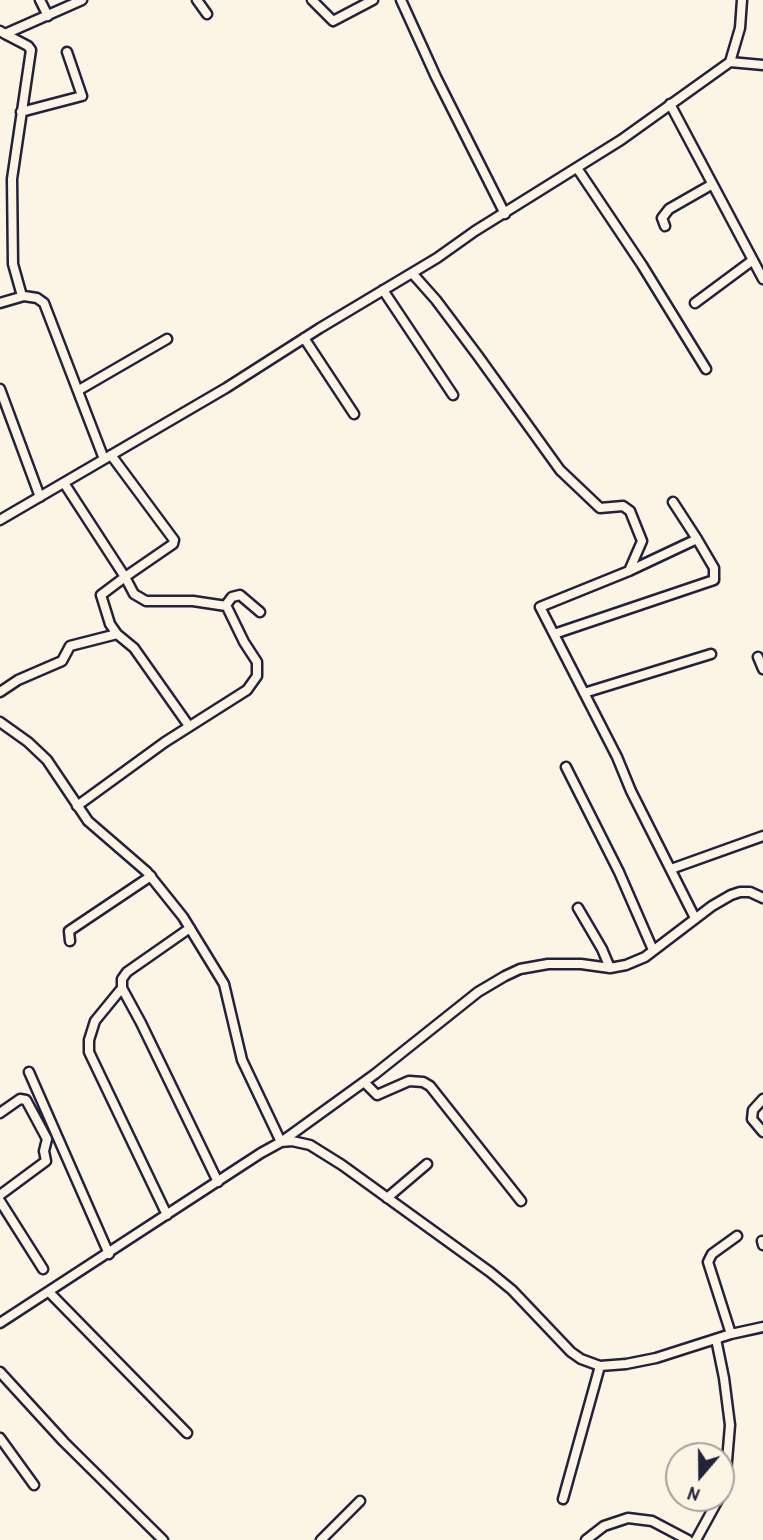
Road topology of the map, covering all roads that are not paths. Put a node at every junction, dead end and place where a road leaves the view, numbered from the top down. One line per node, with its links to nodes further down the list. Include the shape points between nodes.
1 (40, 0): 9 (street)
2 (82, 0): 9 (street)
3 (197, 0): 8 (street)
4 (312, 0): 5 (street, via 333,21)
5 (373, 0)
6 (401, 0): 18 (street)
7 (743, 0): 12 (street)
8 (207, 14)
9 (48, 16): 10 (street)
10 (2, 33): 15 (street, via 31,50)
11 (67, 52): 15 (street, via 82,96)
12 (730, 62): 13 (street); 14 (street)
13 (763, 65)
14 (670, 104): 16 (street); 17 (street)
15 (21, 112): 24 (street, via 11,225 12,264)
16 (577, 168): 18 (street); 29 (street)
17 (712, 184): 19 (street, via 669,209 662,218); 20 (street)
18 (505, 214): 21 (street)
19 (664, 226)
20 (753, 260): 22 (street); 26 (street)
21 (412, 273): 23 (street); 40 (street, via 560,470 600,508 623,506 630,511 642,541)
22 (763, 279)
23 (383, 290): 27 (street); 32 (street)
24 (22, 296): 25 (street); 31 (street, via 44,303)
25 (0, 303)
26 (695, 303)
27 (304, 338): 33 (street); 34 (street)
28 (167, 339): 31 (street)
29 (706, 369)
30 (0, 388): 36 (street)
31 (79, 390): 34 (street)
32 (453, 395)
33 (354, 415)
34 (107, 457): 35 (street); 41 (street, via 174,540)
35 (64, 483): 36 (street); 41 (street)
36 (40, 497): 38 (street)
37 (673, 502): 39 (street)
38 (0, 520)
39 (697, 539): 40 (street); 45 (street, via 714,568 714,580)
40 (629, 571): 45 (street, via 540,607)
41 (125, 577): 42 (street, via 134,594 146,601); 44 (street, via 101,595)
42 (226, 606): 43 (street, via 240,595); 52 (street, via 257,662 257,676 237,699)
43 (260, 612)
44 (117, 634): 49 (street, via 70,646 62,661); 52 (street, via 134,648)
45 (554, 634): 50 (street)
46 (710, 654): 50 (street)
47 (758, 657): 48 (street)
48 (763, 669)
49 (0, 692)
50 (583, 693): 56 (street)
51 (0, 722): 54 (street, via 47,760)
52 (189, 726): 54 (street)
53 (566, 766): 63 (street)
54 (77, 806): 57 (street)
55 (763, 836): 56 (street)
56 (671, 869): 60 (street)
57 (151, 876): 61 (street); 62 (street, via 69,931)
58 (763, 898): 60 (street, via 740,891)
59 (578, 908): 64 (street)
60 (695, 918): 63 (street)
61 (190, 928): 65 (street, via 127,972); 71 (street, via 224,984 242,1060)
62 (69, 941)
63 (653, 950): 64 (street, via 638,961)
64 (610, 968): 67 (street, via 565,963 520,969 478,992)
65 (122, 988): 73 (street); 78 (street, via 96,1021 89,1052)
66 (29, 1072): 80 (street)
67 (364, 1082): 71 (street); 77 (street, via 377,1095 409,1081 430,1086)
68 (763, 1099): 70 (street, via 752,1119)
69 (0, 1113): 74 (street, via 20,1099 26,1100 47,1139 46,1161)
70 (763, 1132)
71 (282, 1142): 73 (street); 75 (street, via 310,1145)
72 (427, 1164): 75 (street)
73 (218, 1182): 78 (street)
74 (0, 1195)
75 (387, 1198): 87 (street, via 512,1290 571,1352)
76 (0, 1201): 81 (street)
77 (521, 1201)
78 (167, 1215): 80 (street)
79 (737, 1236): 85 (street, via 710,1256 708,1265)
80 (109, 1254): 82 (street)
81 (43, 1269)
82 (49, 1292): 83 (street); 89 (street)
83 (0, 1323)
84 (763, 1327): 85 (street)
85 (731, 1334): 86 (street)
86 (716, 1339): 87 (street, via 656,1358); 91 (street)
87 (600, 1366): 93 (street)
88 (0, 1372): 96 (street)
89 (187, 1433)
90 (0, 1438): 92 (street)
91 (729, 1442)
92 (34, 1485)
93 (563, 1499)
94 (360, 1501): 97 (street)
95 (711, 1512): 100 (street)
96 (163, 1540)
97 (321, 1540)
98 (586, 1540): 99 (street, via 604,1526 628,1518 652,1521)
99 (688, 1540)
100 (696, 1540)

